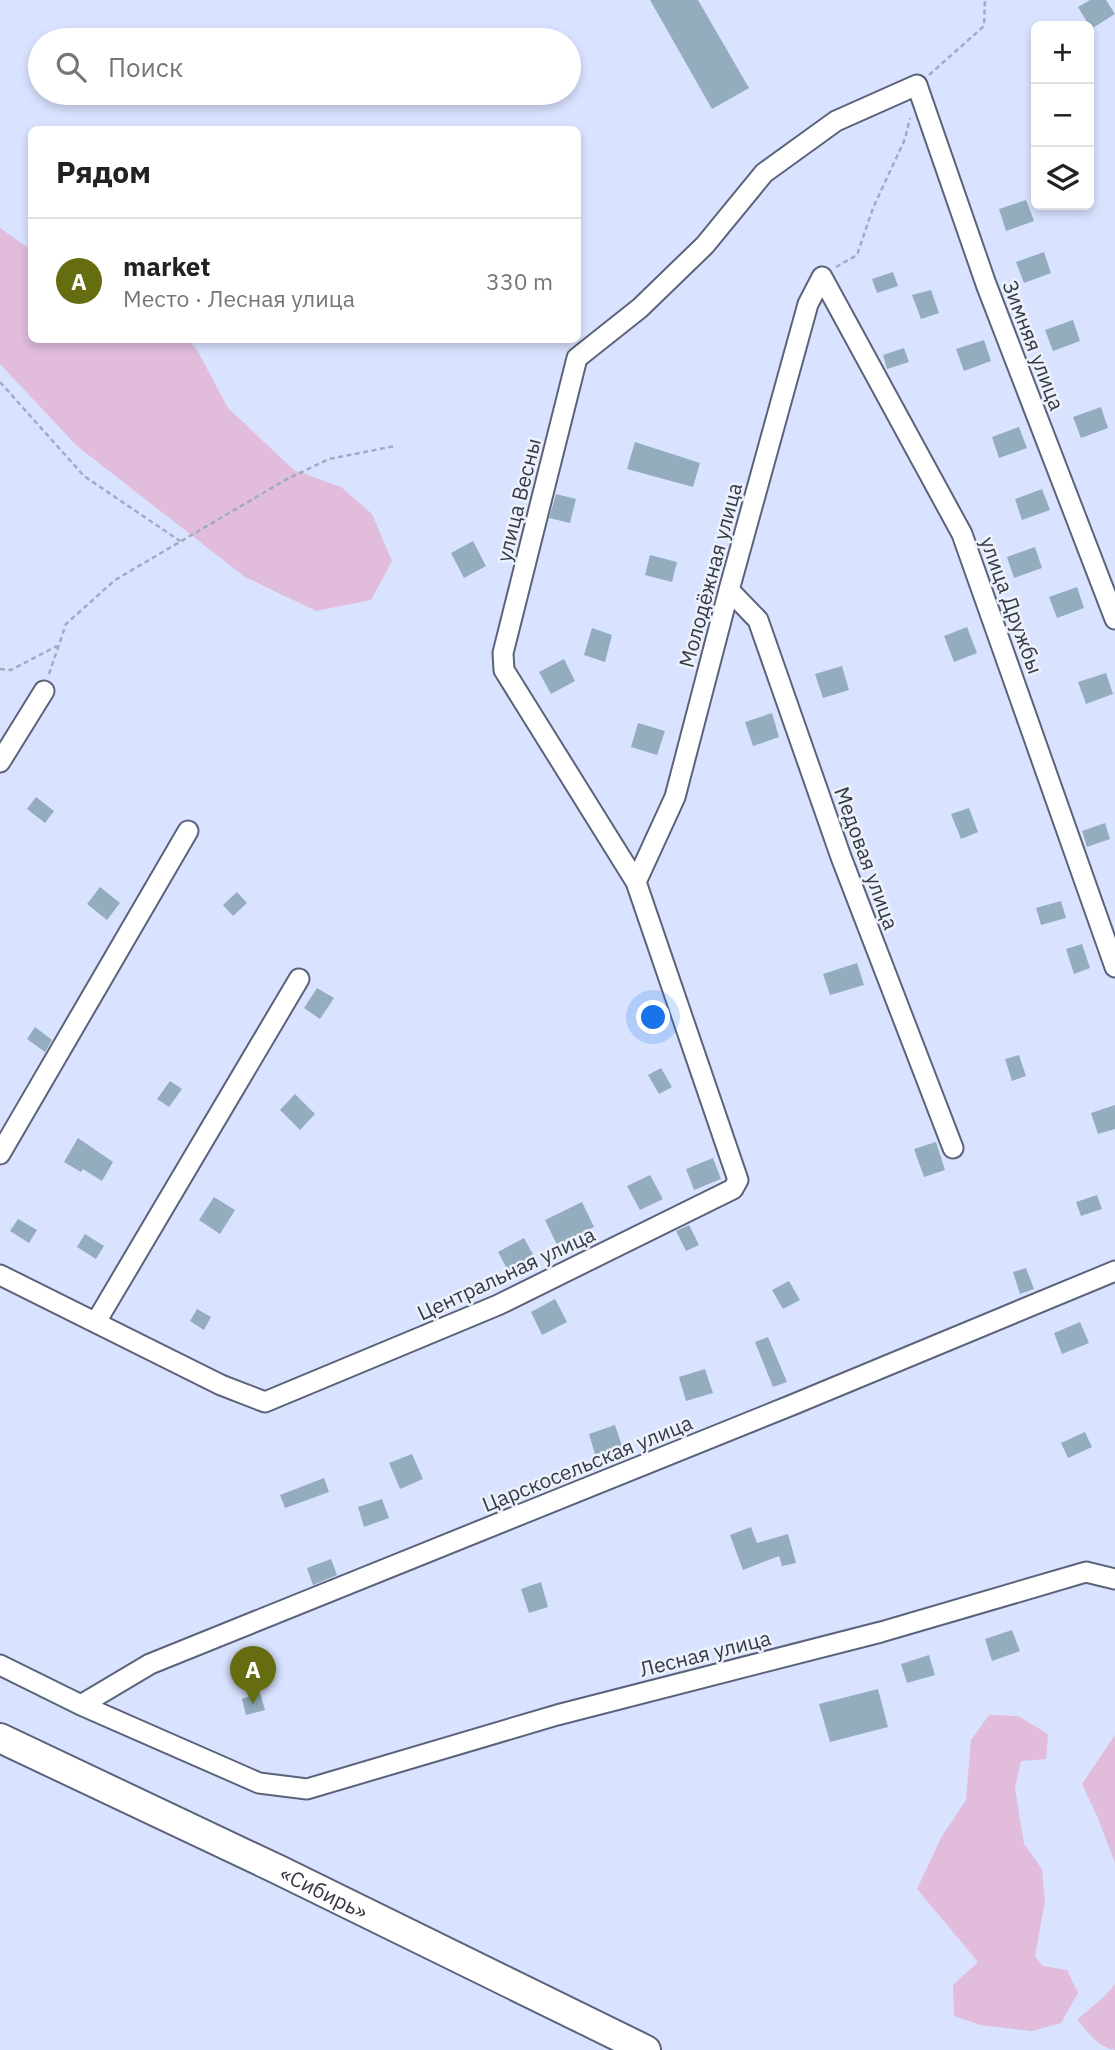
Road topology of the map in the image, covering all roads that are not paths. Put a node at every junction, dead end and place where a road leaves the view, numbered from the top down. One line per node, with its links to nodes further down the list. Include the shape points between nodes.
1 (917, 85): 4 (street, Зимняя улица, via 986,284); 5 (street, улица Весны, via 836,121 764,173 705,245 640,308 577,358)
2 (822, 277): 3 (street, Молодёжная улица, via 808,304); 10 (street, улица Дружбы, via 962,534)
3 (729, 590): 9 (street, Молодёжная улица, via 675,797); 12 (street, Медовая улица, via 758,620 841,857)
4 (1115, 619)
5 (503, 653): 9 (street, Центральная улица, via 504,670)
6 (44, 691): 7 (street)
7 (0, 762)
8 (188, 831): 13 (street)
9 (636, 882): 16 (street, Центральная улица, via 738,1180 733,1189 498,1305 265,1402)
10 (1115, 967)
11 (299, 979): 16 (street)
12 (953, 1149)
13 (0, 1154)
14 (1115, 1271): 21 (street, Царскосельская улица, via 150,1664)
15 (0, 1275): 16 (street, Центральная улица)
16 (96, 1322)
17 (1115, 1564): 18 (street)
18 (1086, 1572): 19 (street, Лесная улица); 21 (street, Лесная улица, via 881,1632 558,1715 307,1789 259,1783)
19 (1115, 1579)
20 (0, 1665): 21 (street)
21 (81, 1705)
22 (0, 1738): 23 (highway, «Сибирь»)
23 (646, 2050)

